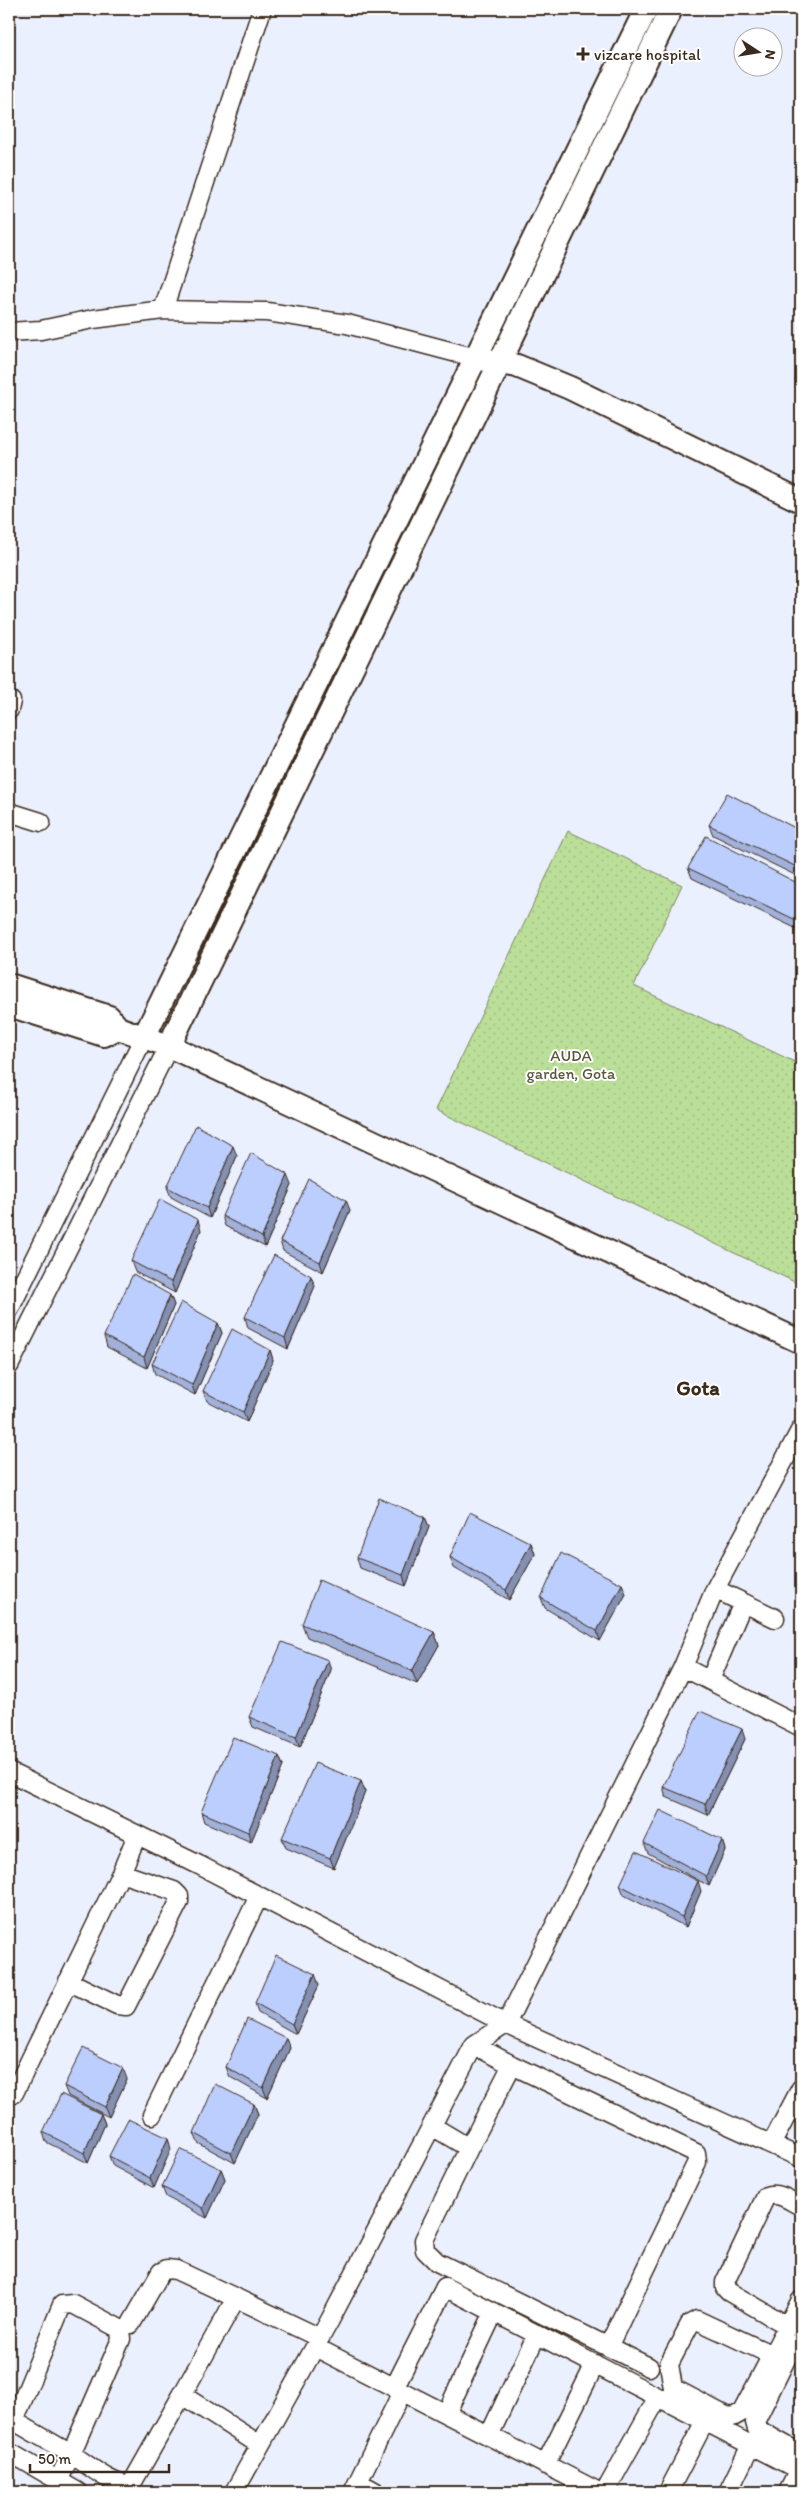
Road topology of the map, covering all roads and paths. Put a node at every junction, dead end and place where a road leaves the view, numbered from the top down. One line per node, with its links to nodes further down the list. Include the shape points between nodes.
1 (262, 9): 4 (street)
2 (646, 9): 6 (street)
3 (670, 9): 7 (street)
4 (163, 310): 5 (street, via 92,319 41,330); 6 (street, via 267,312 338,323)
5 (9, 332)
6 (476, 358): 7 (street); 14 (street)
7 (499, 362): 8 (street, via 570,388); 15 (street)
8 (801, 501)
9 (9, 812): 10 (street)
10 (41, 822)
11 (9, 985): 13 (street, via 109,1017)
12 (9, 1005): 13 (street, via 104,1035)
13 (118, 1028): 14 (street)
14 (144, 1037): 15 (street); 16 (street)
15 (169, 1046): 17 (street); 18 (street)
16 (9, 1310)
17 (801, 1342)
18 (9, 1366)
19 (801, 1429): 20 (street)
20 (715, 1590): 21 (street); 23 (street)
21 (743, 1603): 22 (street); 24 (street)
22 (775, 1618)
23 (683, 1667): 24 (street); 31 (street)
24 (710, 1680): 25 (street)
25 (801, 1728)
26 (9, 1772): 27 (street)
27 (137, 1835): 28 (street); 29 (street)
28 (121, 1873): 30 (street); 30 (street, via 174,1891 179,1902 126,2006 116,2005)
29 (259, 1896): 31 (street); 36 (street)
30 (68, 1981): 35 (street)
31 (506, 2024): 32 (street); 39 (street)
32 (474, 2045): 33 (street); 38 (street)
33 (512, 2065): 40 (street); 51 (street, via 696,2153 697,2162)
34 (801, 2088): 37 (street)
35 (14, 2093)
36 (152, 2115)
37 (795, 2115): 39 (street)
38 (432, 2126): 40 (street); 49 (street)
39 (772, 2143): 41 (street)
40 (469, 2148): 51 (street, via 424,2240 425,2250 437,2262)
41 (801, 2158)
42 (801, 2206): 47 (street, via 779,2195 766,2196 725,2288)
43 (236, 2298): 46 (street, via 176,2270 167,2269 161,2272); 49 (street); 56 (street)
44 (801, 2300): 47 (street)
45 (494, 2312): 48 (street); 55 (street, via 445,2287); 58 (street)
46 (131, 2324)
47 (788, 2326): 52 (street)
48 (537, 2334): 53 (street); 61 (street)
49 (317, 2342): 55 (street); 62 (street)
50 (801, 2343): 67 (street, via 793,2345 755,2422 758,2429)
51 (608, 2347): 54 (street)
52 (772, 2355): 52 (street, via 742,2412 734,2417 726,2416 673,2388 669,2364 690,2324 697,2320)
53 (595, 2364): 57 (street); 66 (street)
54 (649, 2367)
55 (398, 2390): 58 (street); 69 (street)
56 (182, 2395): 62 (street); 65 (street, via 131,2485 112,2479)
57 (658, 2397): 59 (street); 74 (street)
58 (446, 2414): 61 (street)
59 (705, 2421): 63 (street); 75 (street)
60 (12, 2425): 65 (street); 65 (street, via 62,2305 73,2304 108,2321 120,2329 121,2339)
61 (489, 2436): 66 (street)
62 (260, 2445): 71 (street)
63 (751, 2445): 67 (street); 76 (street)
64 (9, 2452): 68 (street)
65 (71, 2454): 68 (street)
66 (545, 2465): 73 (street)
67 (800, 2465): 77 (street)
68 (58, 2481): 70 (street)
69 (355, 2487): 72 (street)
70 (78, 2492)
71 (234, 2492)
72 (376, 2492)
73 (599, 2492)
74 (605, 2492)
75 (668, 2492)
76 (728, 2492)
77 (788, 2492)

